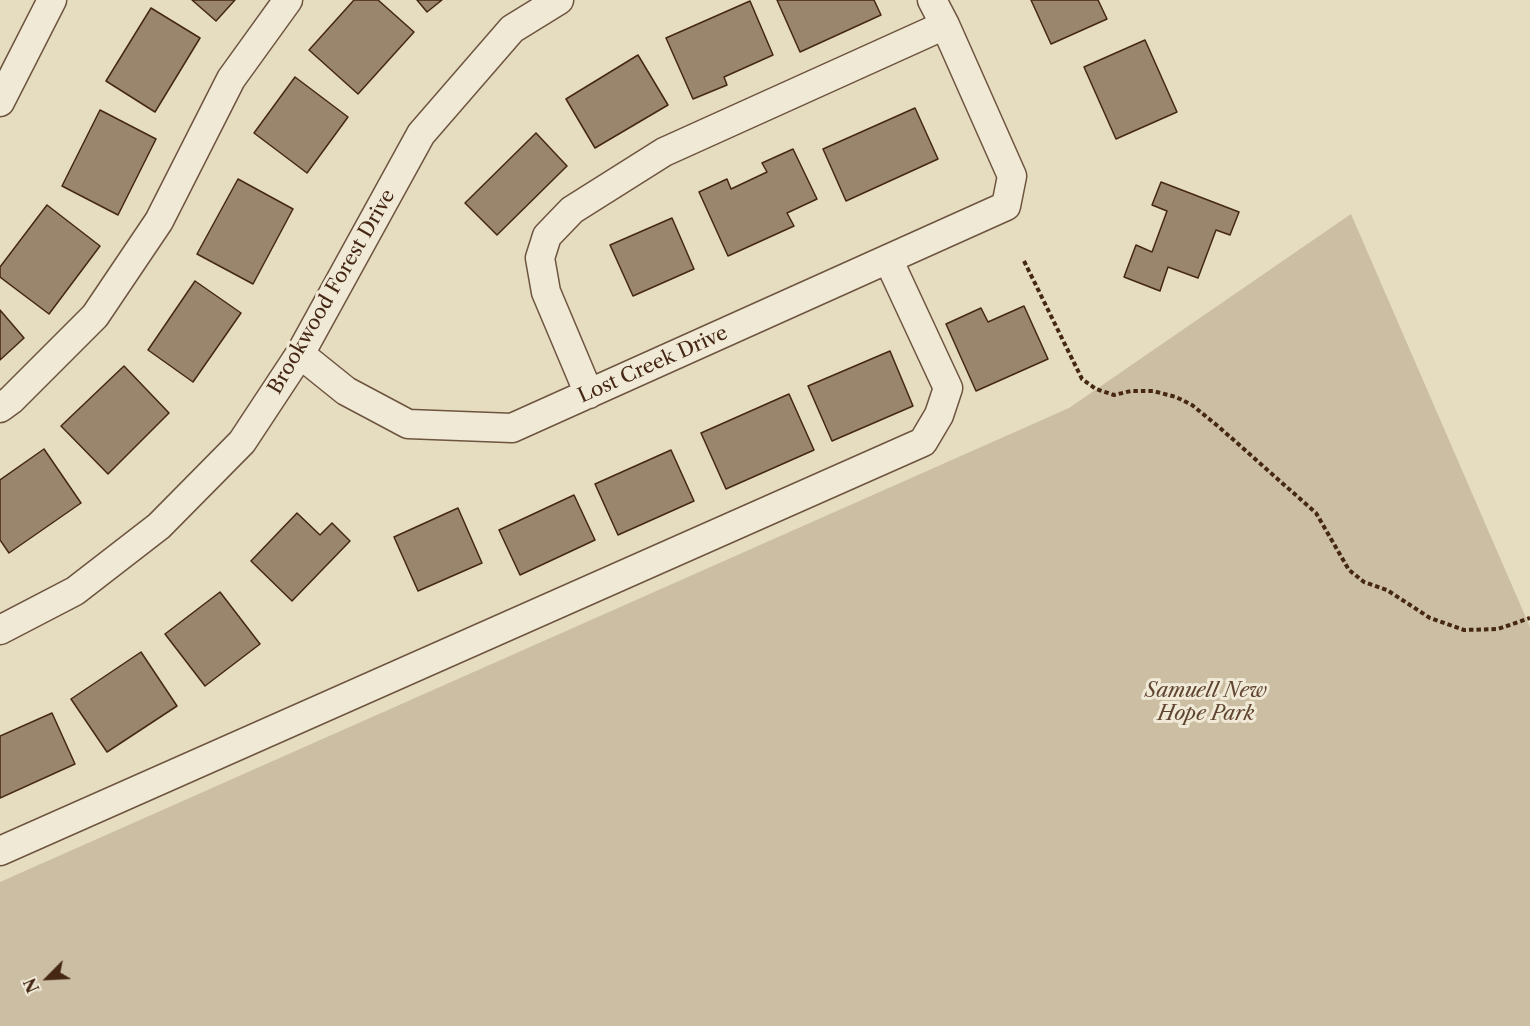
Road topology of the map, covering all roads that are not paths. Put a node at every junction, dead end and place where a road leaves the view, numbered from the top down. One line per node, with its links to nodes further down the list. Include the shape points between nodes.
1 (52, 0): 5 (street)
2 (288, 0): 9 (street, via 231,79 159,221 95,316)
3 (559, 0): 7 (street, Brookwood Forest Drive, via 512,29 421,134)
4 (939, 12): 6 (street, Lost Creek Drive, via 1012,176 1006,206); 8 (street, via 664,152 572,210 547,236 540,258 546,292)
5 (0, 102)
6 (888, 259): 8 (street, Lost Creek Drive); 11 (street, via 948,388 939,415 923,442)
7 (300, 354): 8 (street, Lost Creek Drive, via 346,391 408,424 512,428); 10 (street, Brookwood Forest Drive, via 242,442 159,526 75,591)
8 (590, 394)
9 (0, 408)
10 (0, 630)
11 (0, 851)

